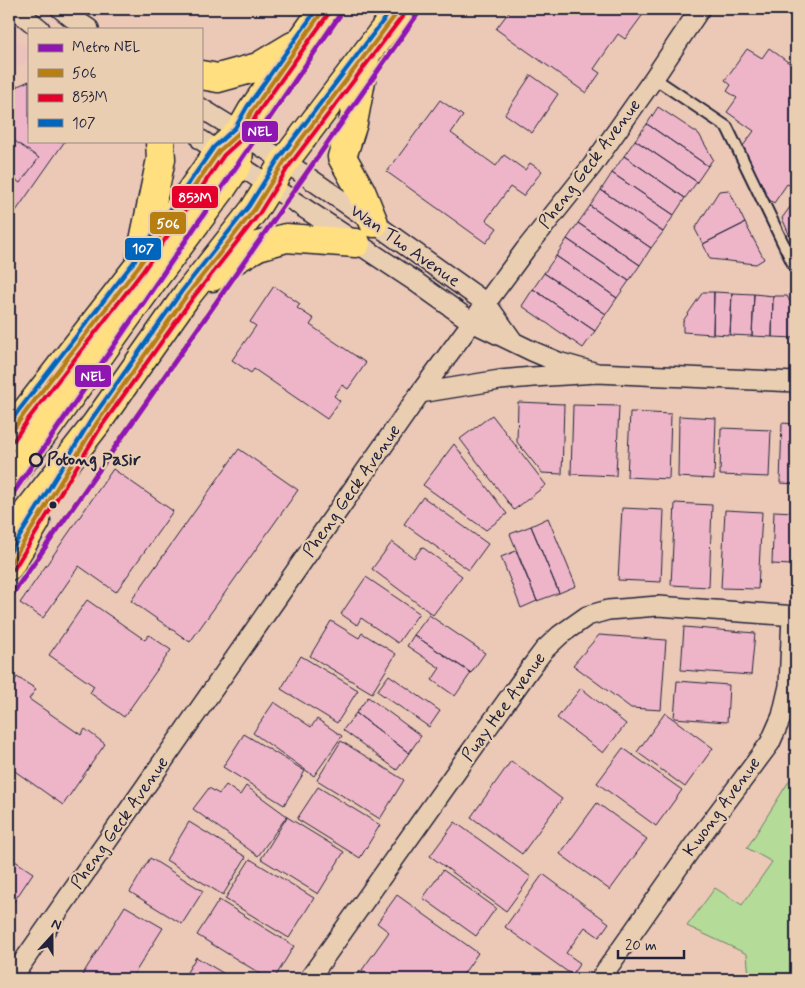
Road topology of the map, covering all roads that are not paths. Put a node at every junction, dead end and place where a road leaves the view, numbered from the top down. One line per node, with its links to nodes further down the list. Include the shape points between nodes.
1 (15, 9): 6 (street)
2 (61, 9): 7 (street)
3 (324, 9): 8 (main road)
4 (400, 9): 9 (main road)
5 (700, 9): 11 (street, Pheng Geck Avenue)
6 (39, 28)
7 (88, 28)
8 (301, 42): 10 (main road, via 258,67 218,78); 13 (main road)
9 (366, 55): 16 (main road); 18 (main road, via 342,157)
10 (202, 75)
11 (654, 78): 21 (lane, via 728,126); 23 (street, Pheng Geck Avenue, via 592,166)
12 (202, 109): 13 (street, Wan Tho Avenue)
13 (240, 132): 15 (main road); 16 (street, Wan Tho Avenue)
14 (160, 142): 20 (main road, via 161,159)
15 (219, 152): 17 (street, Wan Tho Avenue); 20 (main road); 31 (main road, via 222,188)
16 (284, 162): 17 (main road); 18 (street, Wan Tho Avenue)
17 (268, 185): 19 (street, Wan Tho Avenue); 22 (main road, via 254,210)
18 (374, 223): 23 (street, Wan Tho Avenue)
19 (356, 243): 22 (main road, via 286,238 258,246); 24 (street, Wan Tho Avenue)
20 (138, 267): 30 (main road)
21 (796, 270)
22 (187, 296): 29 (main road)
23 (486, 304): 24 (street, Pheng Geck Avenue); 25 (street, Wan Tho Avenue)
24 (472, 322): 25 (street, Wan Tho Avenue); 28 (street, Pheng Geck Avenue)
25 (513, 342): 26 (street, Wan Tho Avenue, via 558,362)
26 (597, 373): 27 (street, Wan Tho Avenue); 28 (street, Wan Tho Avenue, via 500,380)
27 (796, 382)
28 (420, 393): 35 (street, Pheng Geck Avenue)
29 (96, 424): 32 (main road); 33 (main road)
30 (9, 436)
31 (9, 479)
32 (9, 536)
33 (9, 566)
34 (794, 616): 36 (street, Puay Hee Avenue, via 658,606 608,610 587,616 560,635 529,670); 37 (street, Kwong Avenue, via 789,686 782,716 770,743)
35 (11, 979)
36 (310, 979)
37 (600, 979)

